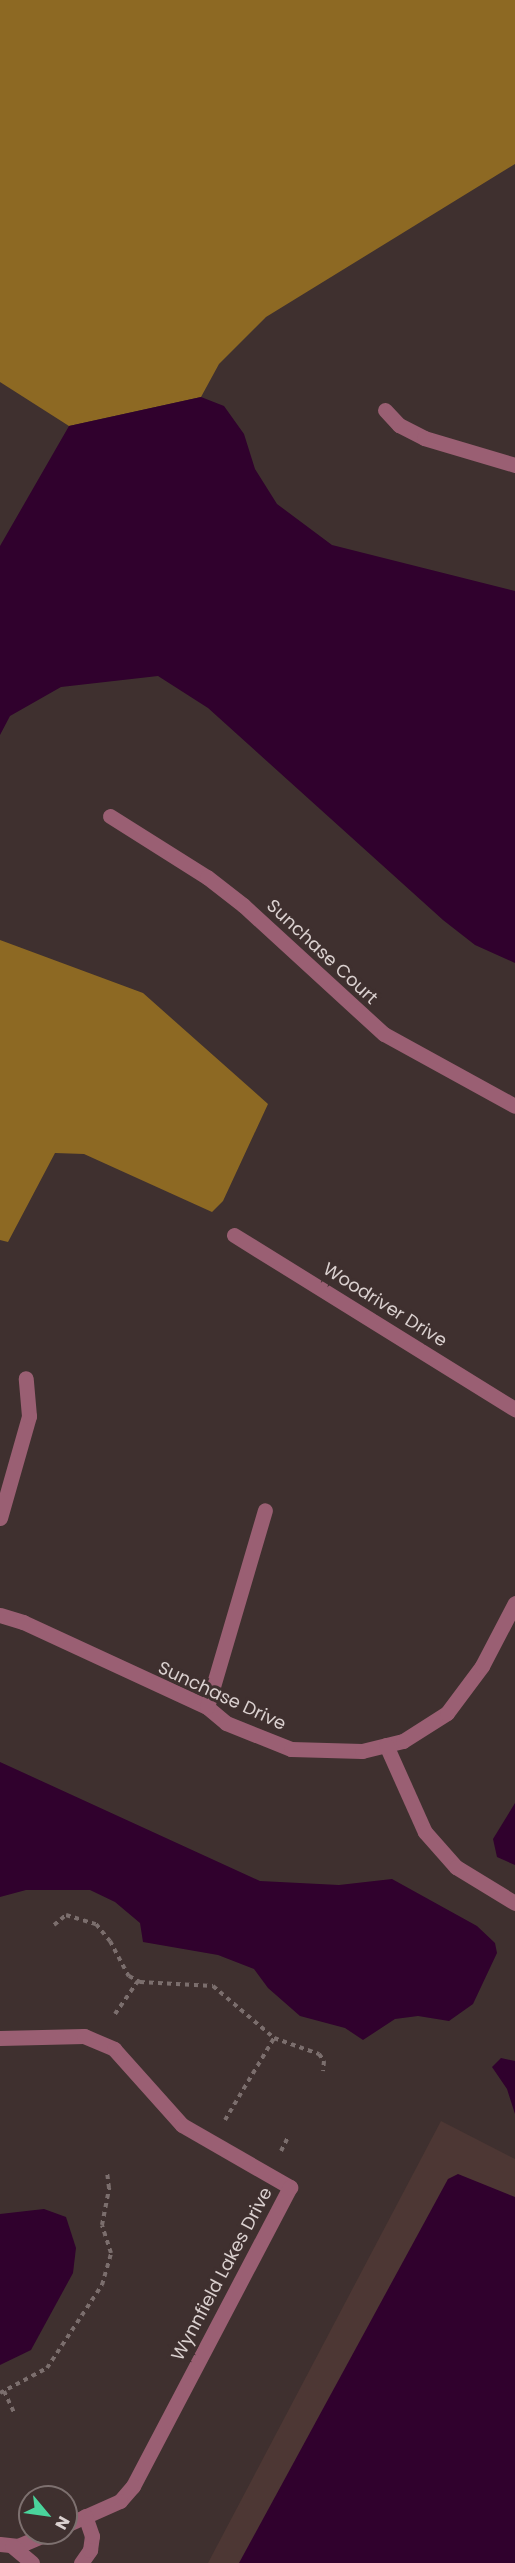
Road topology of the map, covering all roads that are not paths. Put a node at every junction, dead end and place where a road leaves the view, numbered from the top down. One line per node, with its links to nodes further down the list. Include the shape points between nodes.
1 (385, 410): 2 (street, via 399,425 424,438)
2 (515, 465)
3 (110, 816): 4 (street, Sunchase Court, via 207,877 384,1034)
4 (515, 1106)
5 (234, 1235): 7 (street, Woodriver Drive)
6 (26, 1378): 9 (street, via 29,1416)
7 (515, 1409)
8 (265, 1510): 12 (street)
9 (0, 1518)
10 (515, 1603): 13 (street, Sunchase Drive, via 482,1666 447,1713 403,1741)
11 (0, 1615): 12 (street, Sunchase Drive)
12 (207, 1707): 13 (street, Sunchase Drive, via 226,1723 291,1749 362,1751)
13 (386, 1745): 14 (street, via 425,1832 456,1867)
14 (515, 1903)
15 (0, 2038): 16 (street, Wynnfield Lakes Drive, via 84,2036 114,2049 182,2125 290,2187 133,2486 120,2501)
16 (85, 2516): 17 (street, Wynnfield Lakes Drive); 20 (street, via 92,2536 90,2550)
17 (78, 2519)
18 (6, 2545): 19 (street)
19 (32, 2563)
20 (81, 2563)

